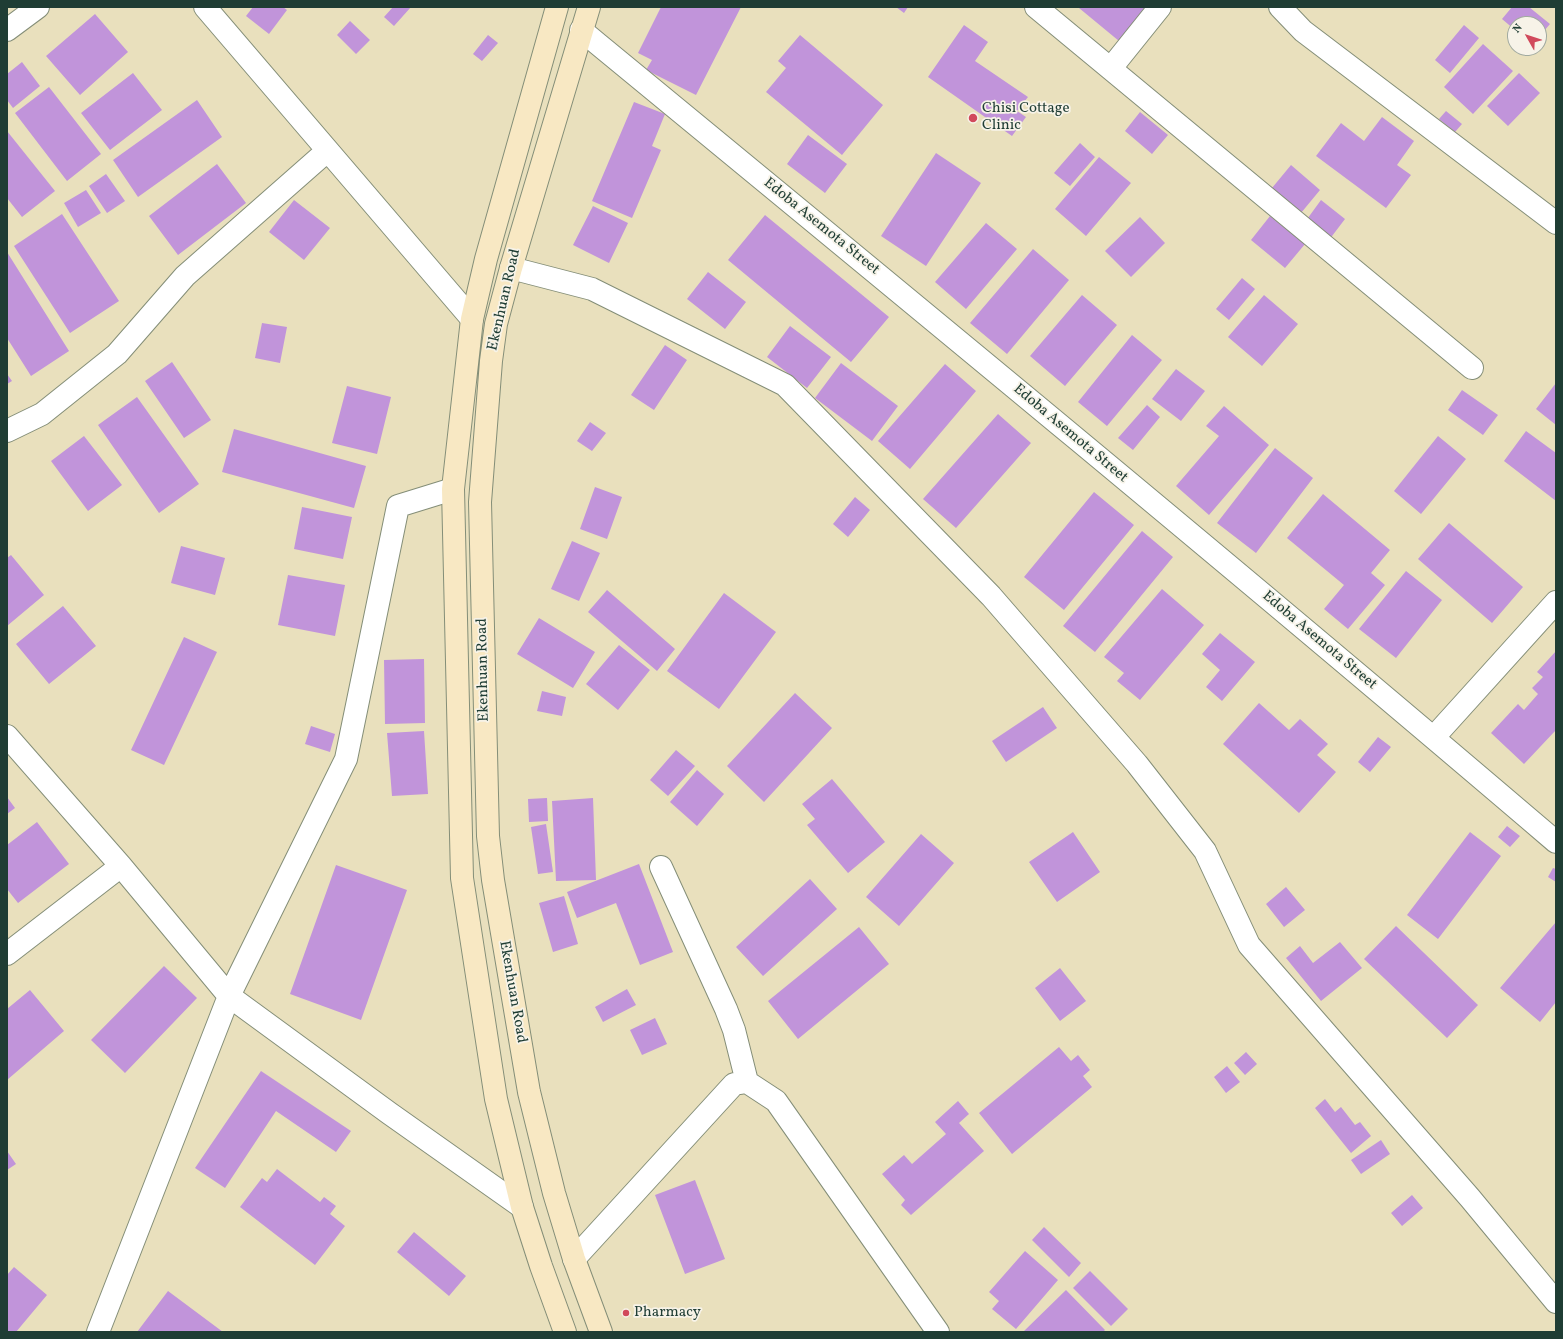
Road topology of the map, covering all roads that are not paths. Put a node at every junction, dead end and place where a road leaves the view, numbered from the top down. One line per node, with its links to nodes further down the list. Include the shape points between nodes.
1 (38, 7): 8 (street)
2 (205, 7): 11 (street)
3 (557, 7): 14 (main road, Ekenhuan Road, via 486,259)
4 (589, 7): 9 (main road, Ekenhuan Road)
5 (1036, 7): 10 (street)
6 (1160, 7): 10 (street)
7 (1280, 7): 12 (street, via 1303,31)
8 (7, 30)
9 (581, 30): 13 (main road, Ekenhuan Road); 20 (street, Edoba Asemota Street, via 973,352)
10 (1111, 68): 15 (street)
11 (328, 151): 14 (street); 16 (street, via 185,276 117,354 42,414)
12 (1556, 223)
13 (511, 268): 28 (main road, Ekenhuan Road, via 496,324 491,361 480,502 488,836 493,880 529,1092); 29 (street, via 592,289 786,385 991,596 1137,764 1205,851 1249,945 1470,1198)
14 (472, 319): 17 (main road, Ekenhuan Road)
15 (1472, 368)
16 (7, 431)
17 (454, 489): 25 (street, via 398,506 346,759); 27 (main road, Ekenhuan Road, via 462,878 496,1099)
18 (1556, 602): 20 (street)
19 (7, 736): 22 (street)
20 (1434, 737): 21 (street, Edoba Asemota Street)
21 (1556, 842)
22 (121, 866): 24 (street); 25 (street)
23 (661, 867): 26 (street, via 726,1009)
24 (7, 954)
25 (229, 996): 27 (street); 30 (street)
26 (747, 1082): 28 (street, via 734,1084); 33 (street, via 776,1101)
27 (522, 1207): 31 (main road, Ekenhuan Road)
28 (574, 1260): 32 (main road, Ekenhuan Road)
29 (1556, 1302)
30 (98, 1332)
31 (565, 1332)
32 (601, 1332)
33 (938, 1332)

